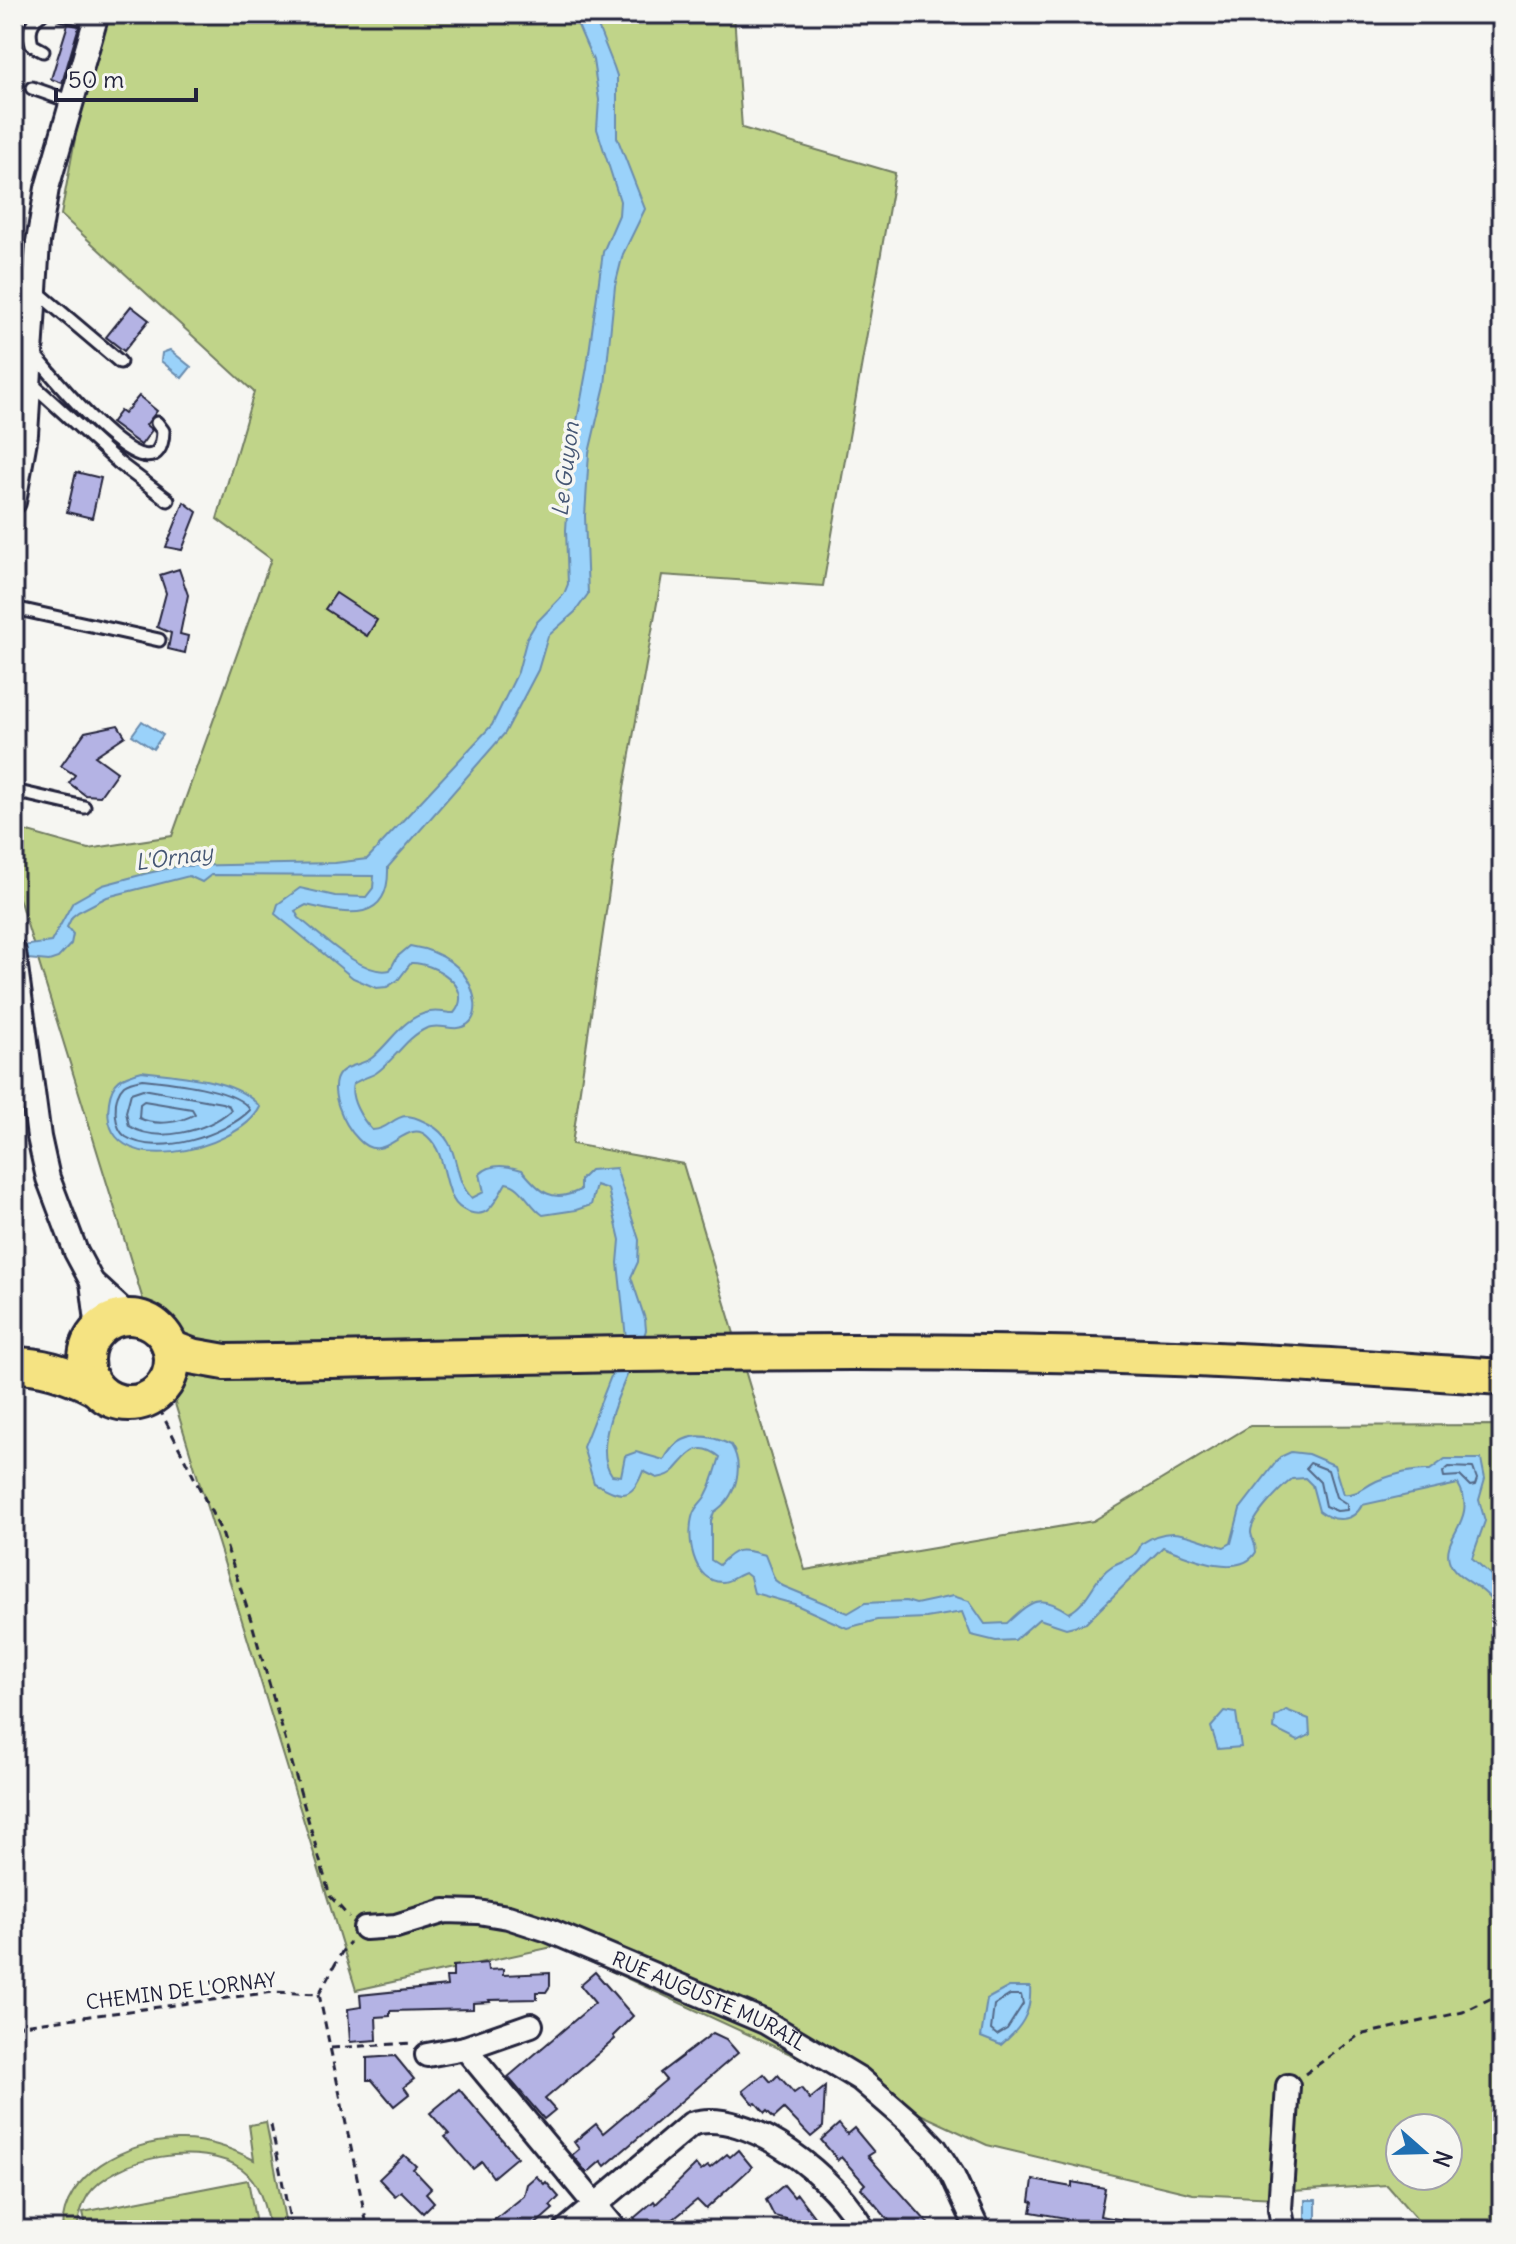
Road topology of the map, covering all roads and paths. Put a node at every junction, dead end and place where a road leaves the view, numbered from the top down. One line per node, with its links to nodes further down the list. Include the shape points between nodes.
1 (42, 14): 4 (lane, via 33,20 29,34 32,45)
2 (62, 14): 3 (lane)
3 (97, 18): 6 (street)
4 (43, 51)
5 (32, 88): 6 (lane)
6 (72, 102): 7 (street)
7 (24, 292): 8 (street); 9 (lane)
8 (31, 351): 10 (street); 11 (lane, via 122,447 144,456 157,452 163,444)
9 (120, 362)
10 (29, 381): 12 (street); 13 (lane)
11 (157, 423)
12 (18, 467): 14 (street)
13 (168, 500)
14 (14, 502)
15 (14, 608): 16 (lane)
16 (159, 640)
17 (14, 791): 18 (lane)
18 (84, 807)
19 (14, 952): 20 (street, via 48,1178)
20 (92, 1282): 21 (street); 22 (street)
21 (130, 1317): 22 (main road, via 113,1320); 23 (main road, via 155,1326)
22 (93, 1336): 25 (main road, via 56,1358); 27 (main road, via 85,1366)
23 (170, 1348): 24 (main road); 28 (main road, via 171,1371)
24 (225, 1362): 26 (main road, via 845,1351 1219,1360); 28 (main road, via 191,1371)
25 (22, 1365): 27 (main road)
26 (1502, 1377)
27 (94, 1387): 28 (main road, via 115,1402 141,1402)
28 (160, 1389): 29 (path, via 222,1533 330,1896)
29 (365, 1928): 31 (path, via 343,1950); 45 (street, RUE AUGUSTE MURAIL, via 396,1926 445,1911 508,1917 765,2022 860,2079 912,2124 953,2176)
30 (1502, 1993): 37 (path, via 1463,2012 1359,2035)
31 (319, 1994): 33 (path, CHEMIN DE L'ORNAY, via 273,1992); 34 (path)
32 (531, 2025): 35 (street)
33 (14, 2026)
34 (331, 2048): 36 (path, via 414,2042); 41 (path)
35 (465, 2048): 36 (street); 39 (street)
36 (427, 2055)
37 (1288, 2086): 46 (street, via 1280,2209)
38 (271, 2125): 40 (path)
39 (595, 2206): 42 (street); 43 (street); 44 (street, via 691,2124 717,2120 798,2155)
40 (292, 2230)
41 (368, 2230)
42 (566, 2230)
43 (616, 2230)
44 (863, 2230)
45 (978, 2230)
46 (1284, 2230)

